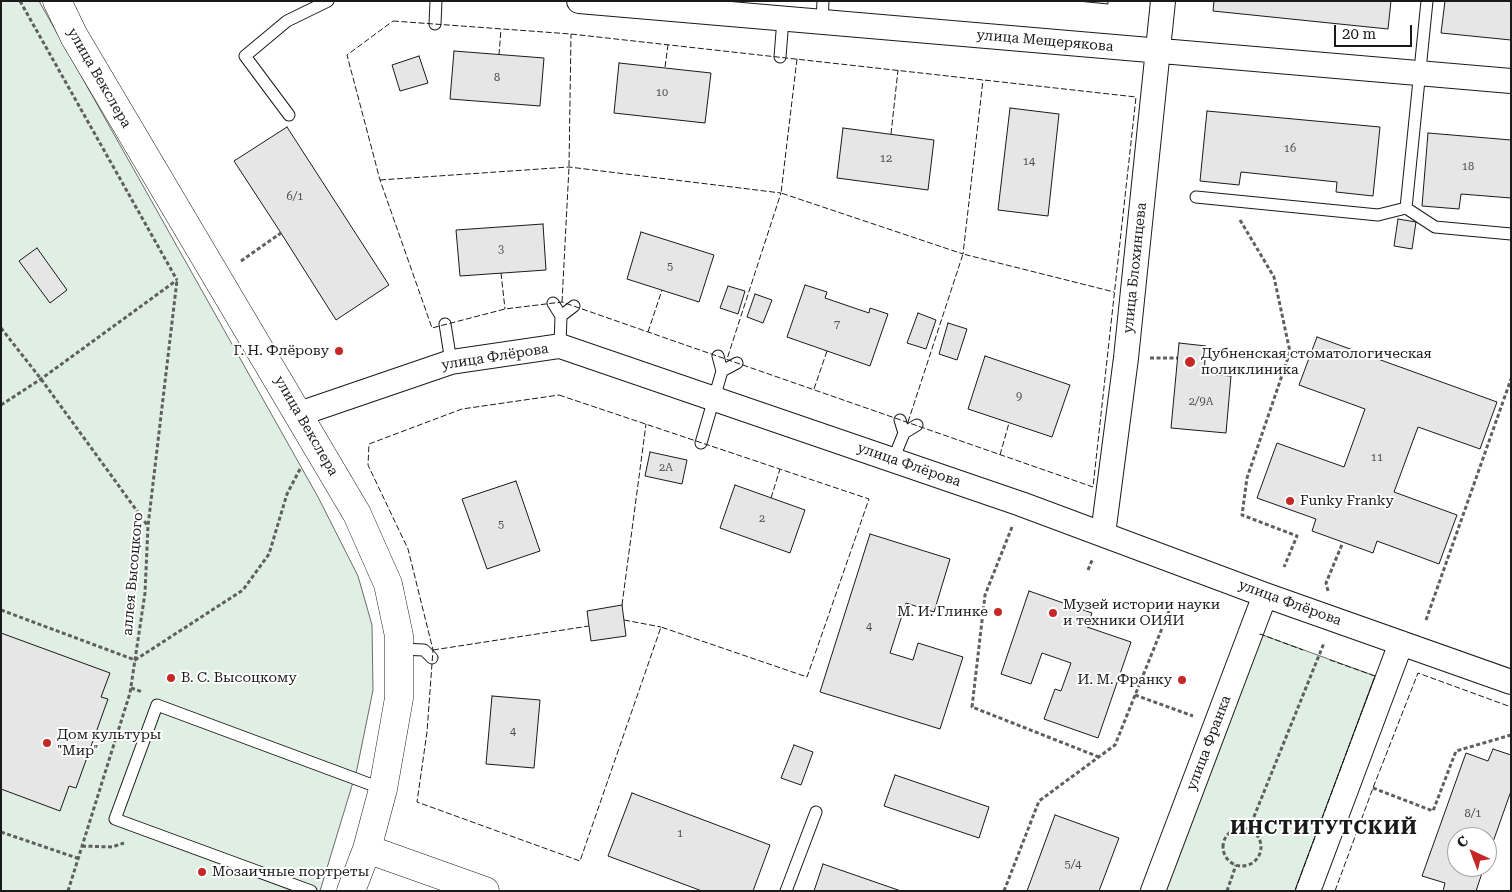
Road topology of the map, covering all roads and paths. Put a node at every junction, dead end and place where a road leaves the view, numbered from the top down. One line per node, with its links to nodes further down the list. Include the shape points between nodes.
1 (20, 1): 22 (path)
2 (56, 1): 37 (street, улица Векслера)
3 (328, 1): 15 (lane, via 287,22 245,56)
4 (436, 1): 10 (lane)
5 (579, 1): 9 (street, улица Мещерякова)
6 (1162, 1): 11 (street, улица Блохинцева)
7 (1427, 1): 13 (lane)
8 (822, 12): 9 (street, улица Мещерякова); 11 (street, улица Мещерякова)
9 (783, 19): 12 (lane)
10 (435, 24)
11 (1157, 51): 13 (street, улица Мещерякова); 46 (street, улица Блохинцева, via 1126,358)
12 (780, 57)
13 (1420, 74): 14 (street, улица Мещерякова); 18 (lane)
14 (1511, 81)
15 (289, 115)
16 (1196, 197): 17 (lane)
17 (1228, 200): 18 (lane, via 1378,215); 48 (path, via 1274,277 1290,352 1247,478 1242,515 1297,536)
18 (1406, 208): 20 (lane, via 1435,227)
19 (281, 233): 21 (path)
20 (1511, 234)
21 (241, 261)
22 (177, 280): 33 (path); 45 (path, аллея Высоцкого)
23 (553, 303): 25 (lane)
24 (574, 306): 25 (lane)
25 (562, 316): 28 (lane)
26 (445, 324): 30 (lane)
27 (1, 328): 33 (path)
28 (560, 346): 30 (street, улица Флёрова); 35 (street, улица Флёрова)
29 (718, 356): 32 (lane)
30 (451, 362): 37 (street, улица Флёрова)
31 (737, 363): 32 (lane)
32 (722, 372): 35 (lane)
33 (41, 379): 36 (path); 45 (path)
34 (1511, 380): 53 (path)
35 (714, 399): 42 (lane); 43 (street, улица Флёрова)
36 (1, 405)
37 (299, 414): 41 (street, улица Векслера)
38 (900, 420): 40 (lane)
39 (917, 425): 40 (lane)
40 (904, 433): 43 (lane)
41 (316, 443): 55 (path, via 287,494 269,554 243,590); 62 (street, улица Векслера, via 358,514 388,584 400,636 422,650 399,698)
42 (701, 443)
43 (893, 460): 44 (street, улица Флёрова)
44 (1020, 504): 46 (street, улица Флёрова); 60 (path, via 986,595 972,707)
45 (148, 526): 55 (path, аллея Высоцкого, via 145,593)
46 (1103, 534): 49 (street, улица Флёрова)
47 (1343, 542): 52 (path, via 1326,583)
48 (1284, 567)
49 (1264, 595): 52 (street, улица Флёрова); 75 (street, улица Франка)
50 (1173, 601): 57 (path)
51 (1, 610): 55 (path)
52 (1333, 618): 54 (street, улица Флёрова); 64 (path)
53 (1426, 620)
54 (1401, 643): 56 (street, улица Флёрова); 77 (street)
55 (135, 660): 67 (path, аллея Высоцкого, via 130,693)
56 (1511, 682)
57 (1135, 696): 58 (path); 60 (path, via 1115,745)
58 (1193, 716)
59 (1511, 735): 61 (path, via 1456,752 1433,811)
60 (1099, 757): 74 (path, via 1039,801)
61 (1373, 788)
62 (383, 789): 66 (street, улица Векслера); 70 (lane, via 157,705 115,818)
63 (816, 812): 73 (lane)
64 (1249, 829): 68 (path, via 1259,839 1260,854 1250,864); 68 (path, via 1235,830 1224,840 1226,855)
65 (1, 832): 67 (path)
66 (367, 849): 71 (street, улица Векслера); 72 (street)
67 (77, 858): 69 (path, аллея Высоцкого)
68 (1236, 865): 76 (path)
69 (68, 891)
70 (310, 891)
71 (351, 891)
72 (486, 891)
73 (786, 891)
74 (1004, 891)
75 (1153, 891)
76 (1227, 891)
77 (1308, 891)

